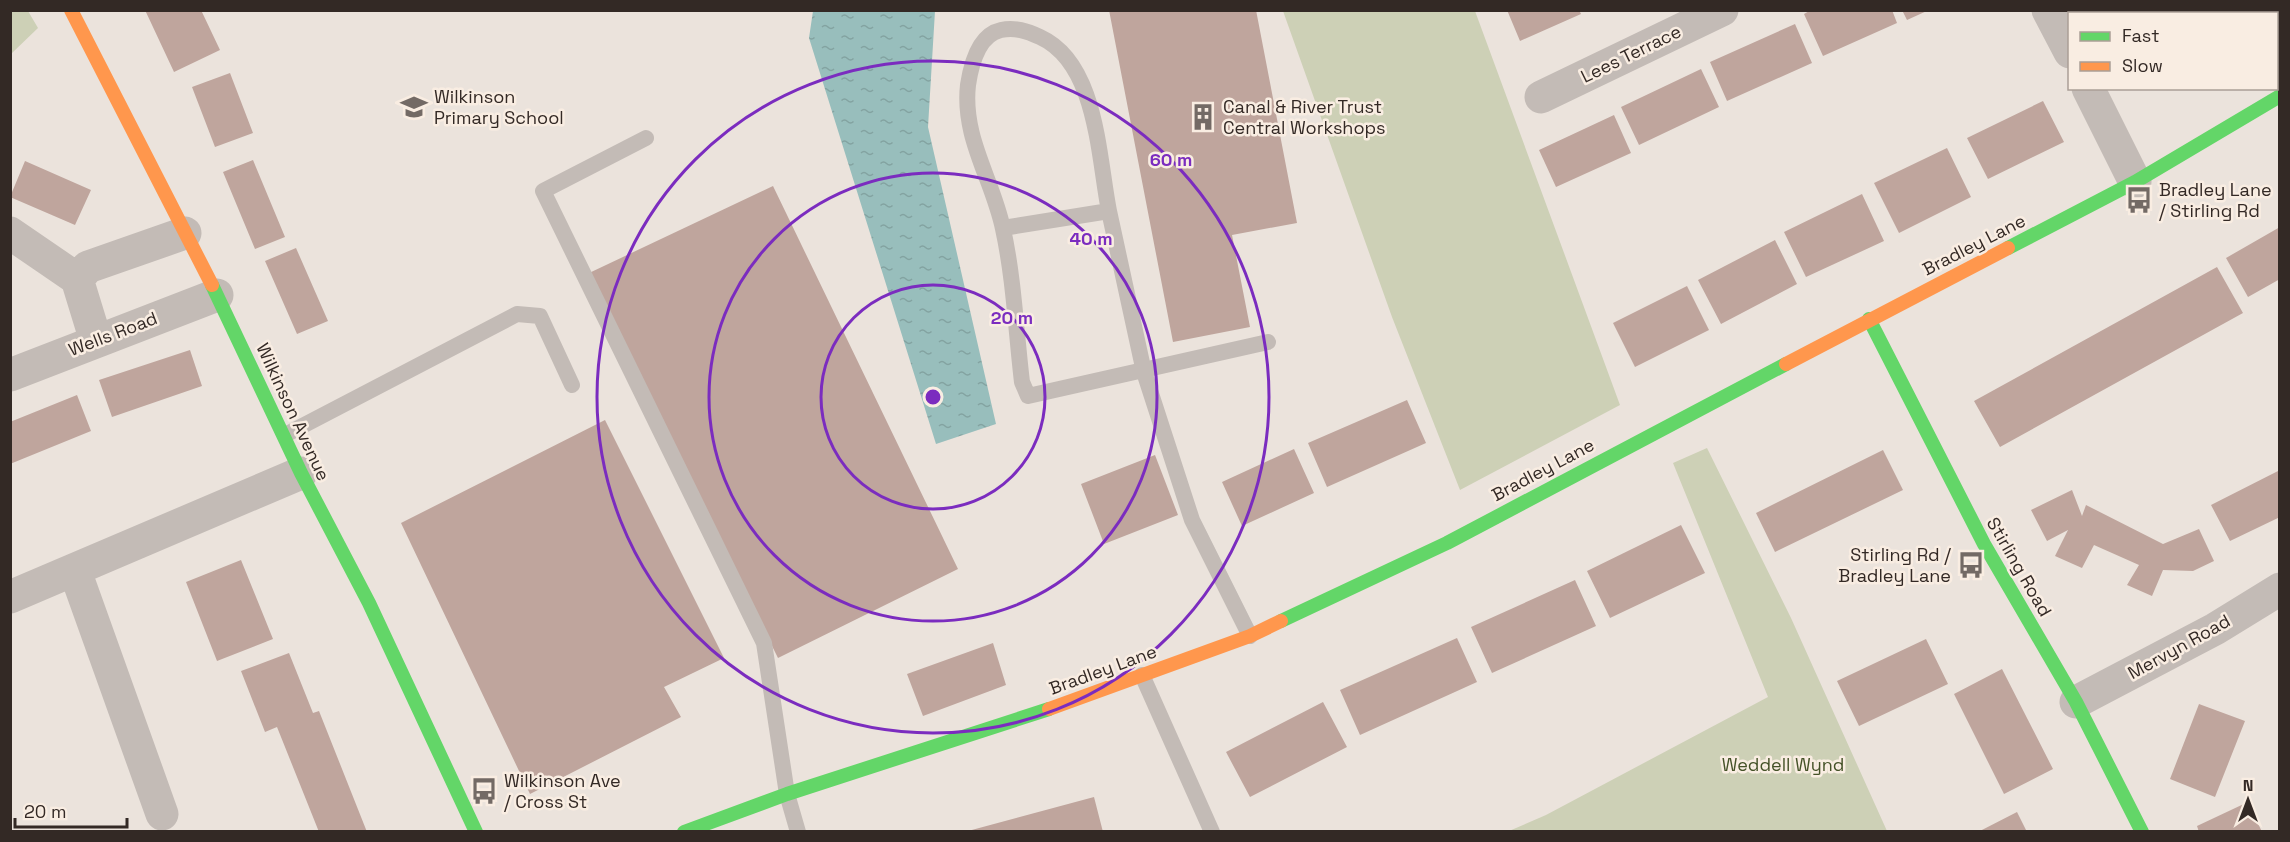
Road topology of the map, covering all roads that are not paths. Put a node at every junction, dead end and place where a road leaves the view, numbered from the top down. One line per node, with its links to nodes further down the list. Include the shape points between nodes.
1 (71, 10): 12 (street, Wilkinson Avenue)
2 (1722, 10): 7 (street, Lees Terrace)
3 (2048, 10): 4 (street)
4 (2068, 48)
5 (2089, 90): 9 (street)
6 (2280, 96): 9 (street, Bradley Lane)
7 (1541, 97)
8 (646, 138): 30 (lane, via 543,191 764,643)
9 (2135, 182): 16 (street, Bradley Lane)
10 (1108, 211): 11 (lane); 11 (lane, via 1087,94 1078,72 1064,53 1045,40 1011,28 993,32 981,44 968,85 971,132); 19 (lane)
11 (1003, 228): 19 (lane, via 1022,382 1028,396)
12 (185, 232): 14 (street, via 88,267); 15 (street, Wilkinson Avenue)
13 (10, 233): 14 (street)
14 (76, 279): 17 (street)
15 (217, 295): 17 (street, Wells Road); 22 (street, Wilkinson Avenue)
16 (1869, 319): 27 (street, Bradley Lane, via 1447,543); 29 (street, Stirling Road, via 1984,544)
17 (96, 340): 20 (street, Wells Road)
18 (1268, 342): 19 (lane)
19 (1143, 372): 27 (lane, via 1192,520)
20 (10, 375)
21 (572, 385): 22 (lane, via 540,316 517,314)
22 (285, 435): 23 (street, Wilkinson Avenue)
23 (301, 473): 24 (street); 32 (street, Wilkinson Avenue, via 369,603)
24 (75, 571): 26 (street); 31 (street)
25 (2280, 589): 29 (street, Mervyn Road, via 2215,629)
26 (10, 597)
27 (1250, 636): 28 (street, Bradley Lane)
28 (1142, 675): 30 (street, Bradley Lane); 35 (lane)
29 (2076, 702): 36 (street, Stirling Road)
30 (787, 794): 33 (street, Bradley Lane); 34 (lane)
31 (162, 814)
32 (476, 831)
33 (684, 831)
34 (798, 831)
35 (1212, 831)
36 (2142, 831)

